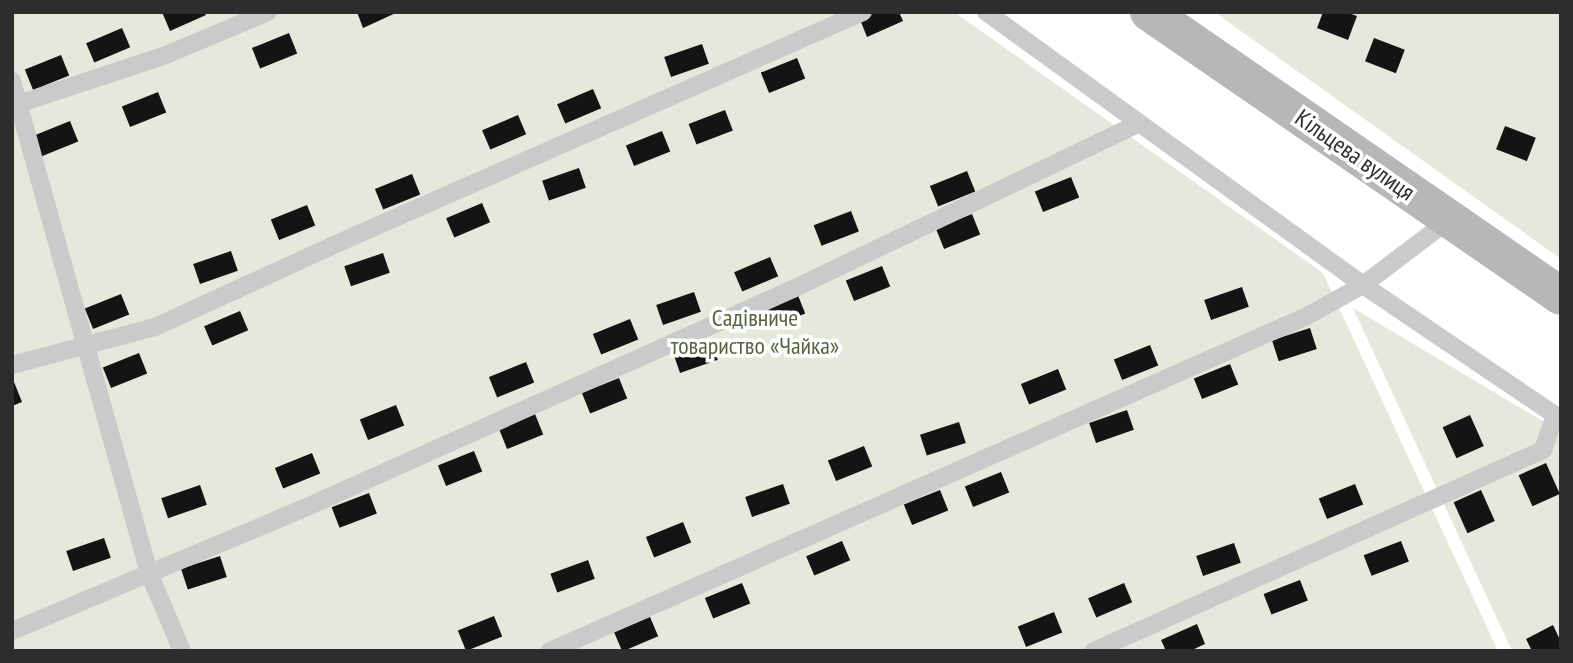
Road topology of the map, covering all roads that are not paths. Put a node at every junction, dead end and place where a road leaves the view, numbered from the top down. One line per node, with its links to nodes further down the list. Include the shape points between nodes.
1 (268, 12): 6 (lane, via 166,55)
2 (863, 12): 11 (lane, via 155,327)
3 (986, 12): 7 (lane)
4 (1149, 12): 8 (main road, Кільцева вулиця)
5 (12, 81): 6 (lane)
6 (15, 105): 11 (lane)
7 (1139, 123): 9 (lane); 13 (lane, via 793,289)
8 (1448, 220): 9 (lane); 10 (main road, Кільцева вулиця)
9 (1363, 285): 16 (lane, via 1307,316); 17 (lane, via 1555,415 1544,450)
10 (1561, 296)
11 (88, 345): 12 (lane); 13 (lane)
12 (12, 366)
13 (149, 573): 14 (lane); 15 (lane)
14 (12, 631)
15 (182, 651)
16 (550, 651)
17 (1094, 651)

